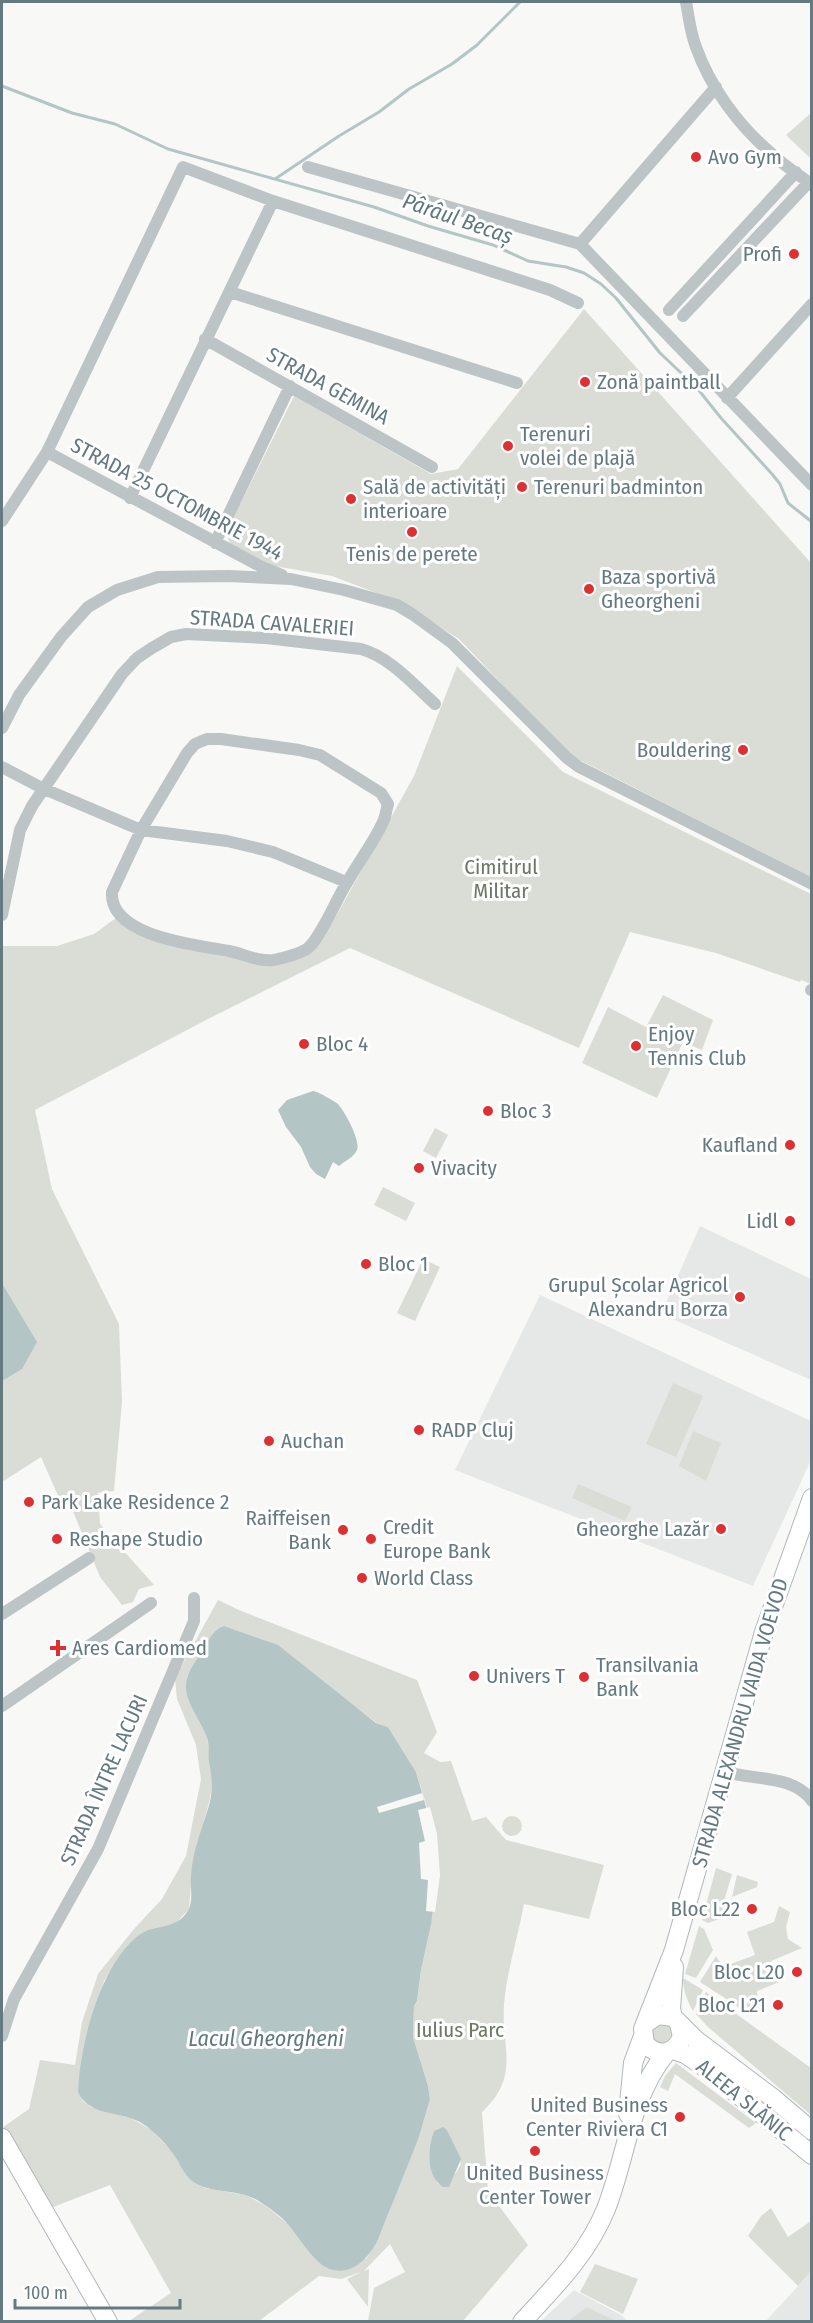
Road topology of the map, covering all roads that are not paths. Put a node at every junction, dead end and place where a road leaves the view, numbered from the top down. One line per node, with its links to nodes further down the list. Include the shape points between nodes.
1 (686, 2): 2 (street, via 696,48)
2 (716, 87): 4 (street, via 754,137); 7 (street)
3 (308, 167): 7 (street)
4 (796, 172): 5 (street); 11 (street)
5 (810, 184): 12 (street)
6 (273, 201): 8 (street); 9 (street, via 550,290); 17 (street, via 183,167)
7 (580, 244): 16 (street)
8 (230, 292): 13 (street); 14 (street)
9 (578, 303)
10 (812, 304): 16 (street)
11 (669, 310)
12 (683, 316)
13 (205, 339): 15 (street, STRADA GEMINA); 20 (street)
14 (517, 383)
15 (290, 386): 18 (street, STRADA GEMINA); 22 (street)
16 (727, 398): 19 (street)
17 (46, 452): 20 (street, STRADA 25 OCTOMBRIE 1944); 21 (street)
18 (432, 467)
19 (812, 485)
20 (130, 498): 22 (street, STRADA 25 OCTOMBRIE 1944)
21 (2, 521)
22 (215, 543): 23 (street, STRADA 25 OCTOMBRIE 1944)
23 (291, 579): 25 (street, via 158,577 117,591 88,607 61,637 19,695); 30 (street, via 397,605 452,643 567,759 617,788)
24 (435, 704): 27 (street, STRADA CAVALERIEI, via 373,652 266,638 186,634 152,648 122,674)
25 (2, 728)
26 (2, 766): 27 (street)
27 (42, 788): 28 (street); 31 (street, STRADA CAVALERIEI, via 20,830)
28 (141, 830): 29 (street, via 227,841 273,852); 29 (street, via 112,892 112,900 120,915 146,933 173,941 258,960 293,954 308,948 316,938); 29 (street, via 174,771 195,744 221,739 321,755 381,793 387,804 384,821)
29 (346, 882)
30 (812, 884)
31 (2, 915)
32 (812, 1498): 38 (main road, STRADA ALEXANDRU VAIDA VOEVOD, via 766,1625)
33 (89, 1558): 36 (street)
34 (194, 1598): 43 (street, STRADA ÎNTRE LACURI, via 194,1621 98,1849 14,1999)
35 (151, 1603): 37 (street)
36 (2, 1614)
37 (2, 1706)
38 (726, 1772): 39 (street, via 794,1785); 40 (main road, STRADA ALEXANDRU VAIDA VOEVOD)
39 (812, 1801)
40 (674, 1950): 41 (main road, STRADA ALEXANDRU VAIDA VOEVOD, via 671,2010); 42 (main road, STRADA ALEXANDRU VAIDA VOEVOD)
41 (676, 2020): 42 (main road, via 658,2014); 44 (main road, via 681,2037); 45 (main road, ALEEA SLĂNIC)
42 (644, 2030): 44 (main road, via 645,2044 651,2049); 46 (main road, STRADA ALEXANDRU VAIDA VOEVOD, via 632,2074)
43 (2, 2036)
44 (670, 2051): 46 (main road, via 647,2080); 48 (main road, ALEEA SLĂNIC, via 695,2060)
45 (812, 2131)
46 (626, 2136): 50 (main road, via 611,2192 593,2236 572,2268)
47 (2, 2138): 49 (main road)
48 (812, 2155)
49 (108, 2322)
50 (522, 2322)

